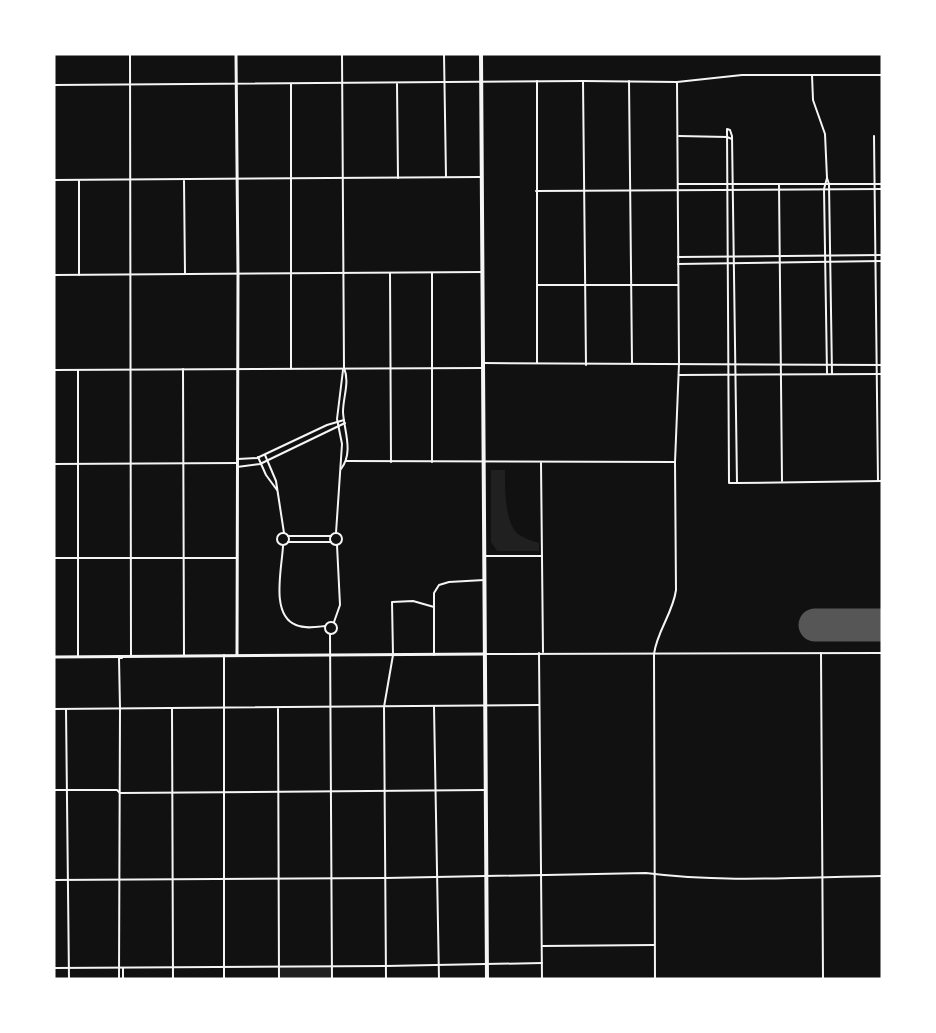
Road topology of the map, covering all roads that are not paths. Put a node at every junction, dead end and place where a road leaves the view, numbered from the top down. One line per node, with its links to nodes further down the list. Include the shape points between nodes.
1 (130, 54): 18 (street)
2 (236, 54): 19 (street)
3 (342, 54): 15 (street)
4 (444, 54): 12 (street)
5 (481, 54): 13 (main road)
6 (812, 75): 7 (street); 11 (street, via 742,75); 29 (street, via 813,100 825,134)
7 (882, 75)
8 (537, 81): 9 (street); 13 (street); 51 (street)
9 (583, 81): 10 (street); 52 (street)
10 (629, 81): 11 (street); 53 (street)
11 (677, 82): 20 (street)
12 (444, 83): 13 (street); 16 (street); 24 (street)
13 (481, 83): 25 (main road)
14 (291, 84): 15 (street); 19 (street); 26 (street)
15 (342, 84): 16 (street); 27 (street)
16 (398, 84): 28 (street)
17 (54, 85): 18 (street)
18 (130, 85): 19 (street); 32 (street)
19 (236, 85): 34 (street)
20 (678, 136): 22 (street); 35 (street)
21 (874, 136): 41 (street)
22 (727, 137): 23 (street); 23 (street, via 727,129); 36 (street)
23 (732, 140): 37 (street)
24 (446, 177): 25 (street); 28 (street)
25 (482, 177): 71 (main road)
26 (291, 178): 27 (street); 34 (street); 77 (street)
27 (343, 178): 28 (street); 78 (street)
28 (398, 178)
29 (826, 178): 39 (street); 40 (street)
30 (54, 180): 31 (street)
31 (79, 180): 32 (street); 73 (street)
32 (131, 180): 33 (street); 74 (street)
33 (184, 180): 34 (street); 75 (street)
34 (237, 180): 76 (street)
35 (677, 184): 36 (street); 48 (street)
36 (728, 184): 37 (street); 49 (street)
37 (733, 184): 38 (street); 50 (street)
38 (779, 184): 39 (street); 43 (street)
39 (824, 184): 40 (street); 44 (street)
40 (829, 184): 41 (street); 45 (street)
41 (875, 184): 42 (street); 46 (street)
42 (882, 184)
43 (779, 189): 44 (street); 50 (street); 60 (street)
44 (824, 189): 45 (street); 54 (street)
45 (829, 189): 46 (street); 55 (street)
46 (876, 189): 47 (street); 56 (street)
47 (882, 189)
48 (677, 190): 49 (street); 53 (street); 61 (street)
49 (728, 190): 50 (street); 58 (street)
50 (733, 190): 59 (street)
51 (536, 191): 52 (street); 81 (street)
52 (585, 191): 53 (street); 82 (street)
53 (631, 191): 80 (street)
54 (825, 255): 55 (street); 60 (street); 64 (street)
55 (830, 255): 56 (street); 65 (street)
56 (876, 255): 57 (street); 66 (street)
57 (882, 255)
58 (729, 256): 59 (street); 61 (street); 67 (street)
59 (734, 256): 60 (street); 68 (street)
60 (780, 256): 63 (street)
61 (678, 257): 69 (street)
62 (882, 261): 66 (street)
63 (780, 262): 64 (street); 68 (street); 95 (street)
64 (825, 262): 65 (street); 92 (street)
65 (830, 262): 66 (street); 93 (street)
66 (876, 262): 86 (street)
67 (729, 263): 68 (street); 69 (street); 90 (street)
68 (734, 263): 91 (street)
69 (678, 264): 83 (street)
70 (432, 272): 71 (street); 72 (street); 98 (street)
71 (483, 272): 87 (main road)
72 (390, 273): 78 (street); 97 (street)
73 (79, 274): 74 (street); 79 (street)
74 (130, 274): 75 (street); 104 (street)
75 (185, 274): 76 (street)
76 (238, 274): 77 (street); 100 (street)
77 (291, 274): 78 (street); 101 (street)
78 (344, 274): 96 (street)
79 (54, 275)
80 (632, 284): 82 (street); 83 (street); 89 (street)
81 (538, 285): 82 (street); 84 (street)
82 (585, 285): 88 (street)
83 (678, 285): 85 (street)
84 (537, 363): 87 (street); 88 (street)
85 (680, 364): 89 (street); 90 (street); 110 (street)
86 (877, 364): 93 (street); 94 (street); 105 (street)
87 (483, 365): 98 (street); 121 (main road)
88 (586, 365): 89 (street)
89 (632, 365)
90 (729, 365): 91 (street); 111 (street)
91 (735, 365): 95 (street); 112 (street)
92 (827, 365): 93 (street); 95 (street); 107 (street)
93 (831, 365): 108 (street)
94 (882, 365)
95 (782, 366): 106 (street)
96 (344, 368): 97 (street); 101 (street); 113 (street); 114 (street)
97 (390, 368): 98 (street); 119 (street)
98 (432, 368): 120 (street)
99 (183, 369): 100 (street); 104 (street); 123 (street)
100 (238, 369): 101 (street); 124 (street)
101 (291, 369)
102 (54, 370): 103 (street)
103 (78, 370): 104 (street); 127 (street)
104 (130, 370): 128 (street)
105 (876, 373): 108 (street); 109 (street); 132 (street)
106 (781, 374): 107 (street); 112 (street); 131 (street)
107 (827, 374): 108 (street)
108 (832, 374)
109 (882, 374)
110 (679, 375): 111 (street); 122 (street)
111 (728, 375): 112 (street); 133 (street, via 729,483)
112 (736, 375): 133 (street)
113 (345, 421): 114 (street); 118 (street)
114 (338, 424): 115 (street); 117 (street); 130 (street)
115 (265, 454): 116 (street); 117 (street)
116 (258, 457): 124 (street); 129 (street)
117 (268, 461): 129 (street); 134 (street)
118 (346, 461): 119 (street); 130 (street)
119 (391, 462): 120 (street)
120 (432, 462): 121 (street)
121 (483, 462): 125 (street); 143 (main road)
122 (675, 462): 125 (street); 159 (street, via 675,601 655,643)
123 (184, 463): 124 (street); 128 (street); 145 (street)
124 (237, 463): 129 (street); 149 (street)
125 (541, 463): 144 (street)
126 (54, 464): 127 (street)
127 (78, 464): 128 (street); 147 (street)
128 (130, 464): 148 (street)
129 (260, 464): 134 (street)
130 (341, 469): 136 (street)
131 (782, 482): 132 (street); 133 (street)
132 (880, 482)
133 (737, 483)
134 (277, 490): 135 (street)
135 (284, 533): 137 (street); 142 (street, via 277,539)
136 (336, 533): 138 (street); 141 (street, via 342,539)
137 (288, 536): 138 (street); 139 (street)
138 (332, 536): 140 (street)
139 (288, 542): 140 (street); 142 (street)
140 (331, 542): 141 (street)
141 (337, 545): 152 (street, via 340,605)
142 (283, 546): 153 (street, via 282,612 297,626)
143 (485, 556): 144 (street); 150 (main road)
144 (542, 556): 155 (street)
145 (184, 557): 148 (street); 149 (street); 165 (street)
146 (54, 558): 147 (street)
147 (78, 558): 148 (street); 168 (street)
148 (132, 558): 164 (street)
149 (237, 558): 161 (street)
150 (485, 580): 151 (street, via 439,585 434,593); 158 (main road)
151 (434, 607): 162 (street, via 413,601 392,602); 163 (street)
152 (334, 622): 153 (street); 154 (street, via 337,630)
153 (325, 626): 154 (street)
154 (330, 634): 166 (street)
155 (541, 653): 158 (street); 159 (street); 169 (street)
156 (821, 653): 157 (street); 159 (street); 195 (street)
157 (882, 653)
158 (485, 654): 163 (street); 171 (main road)
159 (654, 654): 190 (street)
160 (224, 655): 161 (street); 165 (street); 172 (street)
161 (237, 655): 166 (street)
162 (393, 655): 163 (street); 166 (street); 173 (street)
163 (434, 655)
164 (132, 656): 165 (street); 168 (street); 174 (street, via 118,658)
165 (184, 656)
166 (330, 656): 177 (street)
167 (54, 657): 168 (street)
168 (78, 657)
169 (539, 705): 171 (street); 192 (street)
170 (435, 706): 171 (street); 173 (street); 185 (street)
171 (486, 706): 182 (main road)
172 (225, 707): 175 (street); 176 (street); 187 (street)
173 (384, 707): 177 (street); 184 (street)
174 (120, 708): 175 (street); 179 (street); 188 (street)
175 (172, 708): 186 (street)
176 (278, 708): 177 (street); 189 (street)
177 (330, 708): 183 (street)
178 (54, 709): 179 (street)
179 (66, 709): 181 (street)
180 (54, 790): 181 (street)
181 (67, 790): 188 (street); 203 (street)
182 (487, 790): 185 (street); 191 (main road)
183 (331, 791): 184 (street); 189 (street); 196 (street)
184 (385, 791): 185 (street); 201 (street)
185 (436, 791): 194 (street)
186 (173, 792): 187 (street); 188 (street); 198 (street)
187 (225, 792): 189 (street); 199 (street)
188 (120, 793): 197 (street)
189 (279, 793): 200 (street)
190 (654, 874): 192 (street); 195 (street); 204 (street)
191 (487, 876): 192 (street); 194 (street); 207 (main road)
192 (540, 876): 205 (street)
193 (882, 876): 195 (street)
194 (438, 877): 201 (street); 208 (street)
195 (822, 877): 228 (street)
196 (331, 878): 200 (street); 201 (street); 213 (street)
197 (119, 879): 198 (street); 203 (street); 210 (street)
198 (172, 879): 199 (street); 216 (street)
199 (224, 879): 200 (street); 211 (street)
200 (279, 879): 212 (street)
201 (386, 879): 209 (street)
202 (54, 880): 203 (street)
203 (69, 880): 215 (street)
204 (654, 945): 205 (street); 227 (street)
205 (542, 946): 206 (street)
206 (542, 963): 207 (street); 226 (street)
207 (487, 964): 208 (street); 225 (main road)
208 (439, 965): 209 (street); 224 (street)
209 (386, 966): 213 (street); 223 (street)
210 (121, 967): 215 (street); 216 (street); 218 (street)
211 (224, 967): 212 (street); 216 (street); 220 (street)
212 (279, 967): 213 (street); 221 (street)
213 (332, 967): 222 (street)
214 (54, 968): 215 (street)
215 (69, 968): 217 (street)
216 (173, 968): 219 (street)
217 (69, 979)
218 (121, 979)
219 (173, 979)
220 (224, 979)
221 (279, 979)
222 (332, 979)
223 (386, 979)
224 (439, 979)
225 (488, 979)
226 (542, 979)
227 (655, 979)
228 (823, 979)

